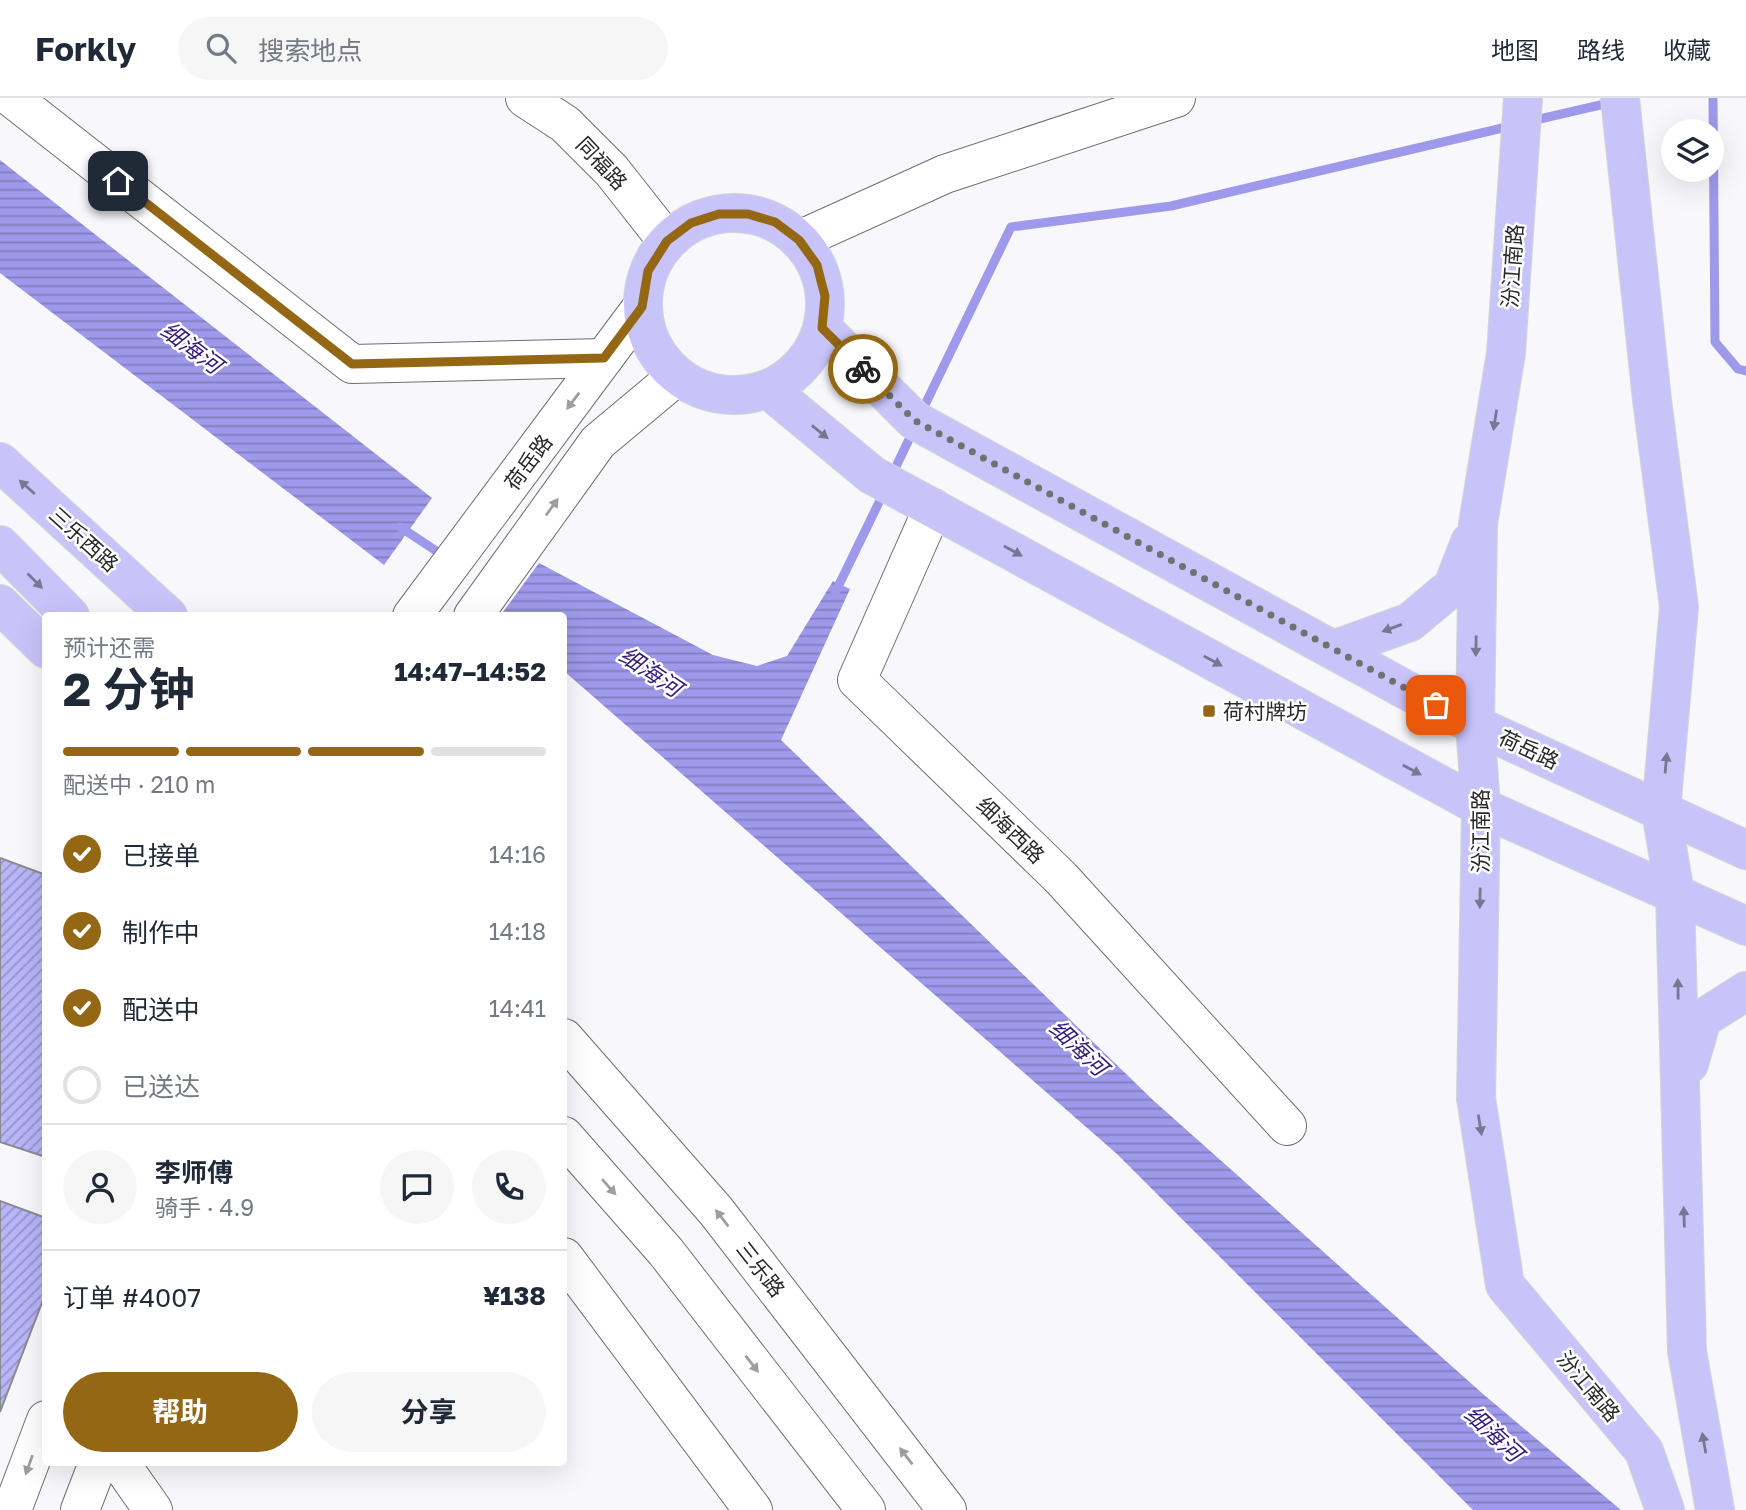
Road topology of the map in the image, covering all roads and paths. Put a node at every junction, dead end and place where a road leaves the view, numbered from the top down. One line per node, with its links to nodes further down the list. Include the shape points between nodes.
1 (12, 98): 10 (street, via 352,364)
2 (525, 98): 7 (street, 同福路, via 565,124 603,161)
3 (1176, 98): 6 (street, via 945,174)
4 (1523, 98): 15 (main road, 汾江南路, one-way to 15, via 1506,353)
5 (1620, 98): 26 (main road, one-way to 5, via 1679,607 1651,400)
6 (799, 240): 7 (main road, via 775,222 748,214 719,214 691,223); 9 (main road, via 817,265 825,296)
7 (667, 241): 8 (main road, via 648,271)
8 (642, 307): 10 (street, 荷岳路); 11 (main road, via 647,333 659,357)
9 (822, 328): 12 (main road, via 811,353 792,374); 23 (main road, 荷岳路, via 914,420)
10 (604, 358): 21 (street, 荷岳路, one-way to 21)
11 (677, 376): 12 (main road, via 705,391 737,395); 18 (street, one-way to 11, via 598,442)
12 (768, 389): 14 (main road, one-way to 14, via 872,475)
13 (0, 462): 20 (main road, 三乐西路, one-way to 13)
14 (933, 508): 25 (main road, one-way to 25); 33 (street, 细海西路, via 857,680 1061,878)
15 (1478, 524): 23 (main road, one-way to 23, via 1453,586 1409,622); 24 (main road, 汾江南路, one-way to 24)
16 (0, 545): 19 (main road, one-way to 19)
17 (0, 604): 22 (main road)
18 (481, 606)
19 (66, 612)
20 (164, 612)
21 (415, 612)
22 (42, 645)
23 (1333, 650): 24 (main road, 荷岳路)
24 (1475, 725): 25 (main road, 汾江南路); 26 (main road, 荷岳路)
25 (1481, 807): 28 (main road); 45 (main road, 汾江南路, one-way to 45, via 1476,1098 1505,1285 1644,1451)
26 (1661, 811): 27 (main road, 荷岳路); 28 (main road)
27 (1746, 850)
28 (1675, 894): 29 (main road); 32 (main road, one-way to 28)
29 (1746, 926)
30 (1746, 991): 32 (main road, via 1702,1019)
31 (567, 1041): 44 (street, 三乐路, one-way to 31, via 716,1211)
32 (1680, 1093): 46 (main road, one-way to 32, via 1687,1351)
33 (1287, 1126)
34 (567, 1139): 43 (street, one-way to 43, via 666,1252)
35 (567, 1260): 42 (street)
36 (42, 1431): 39 (street, one-way to 39)
37 (97, 1466): 40 (street)
38 (122, 1466): 41 (street)
39 (12, 1510)
40 (80, 1510)
41 (153, 1510)
42 (753, 1510)
43 (866, 1510)
44 (947, 1510)
45 (1665, 1510)
46 (1715, 1510)

